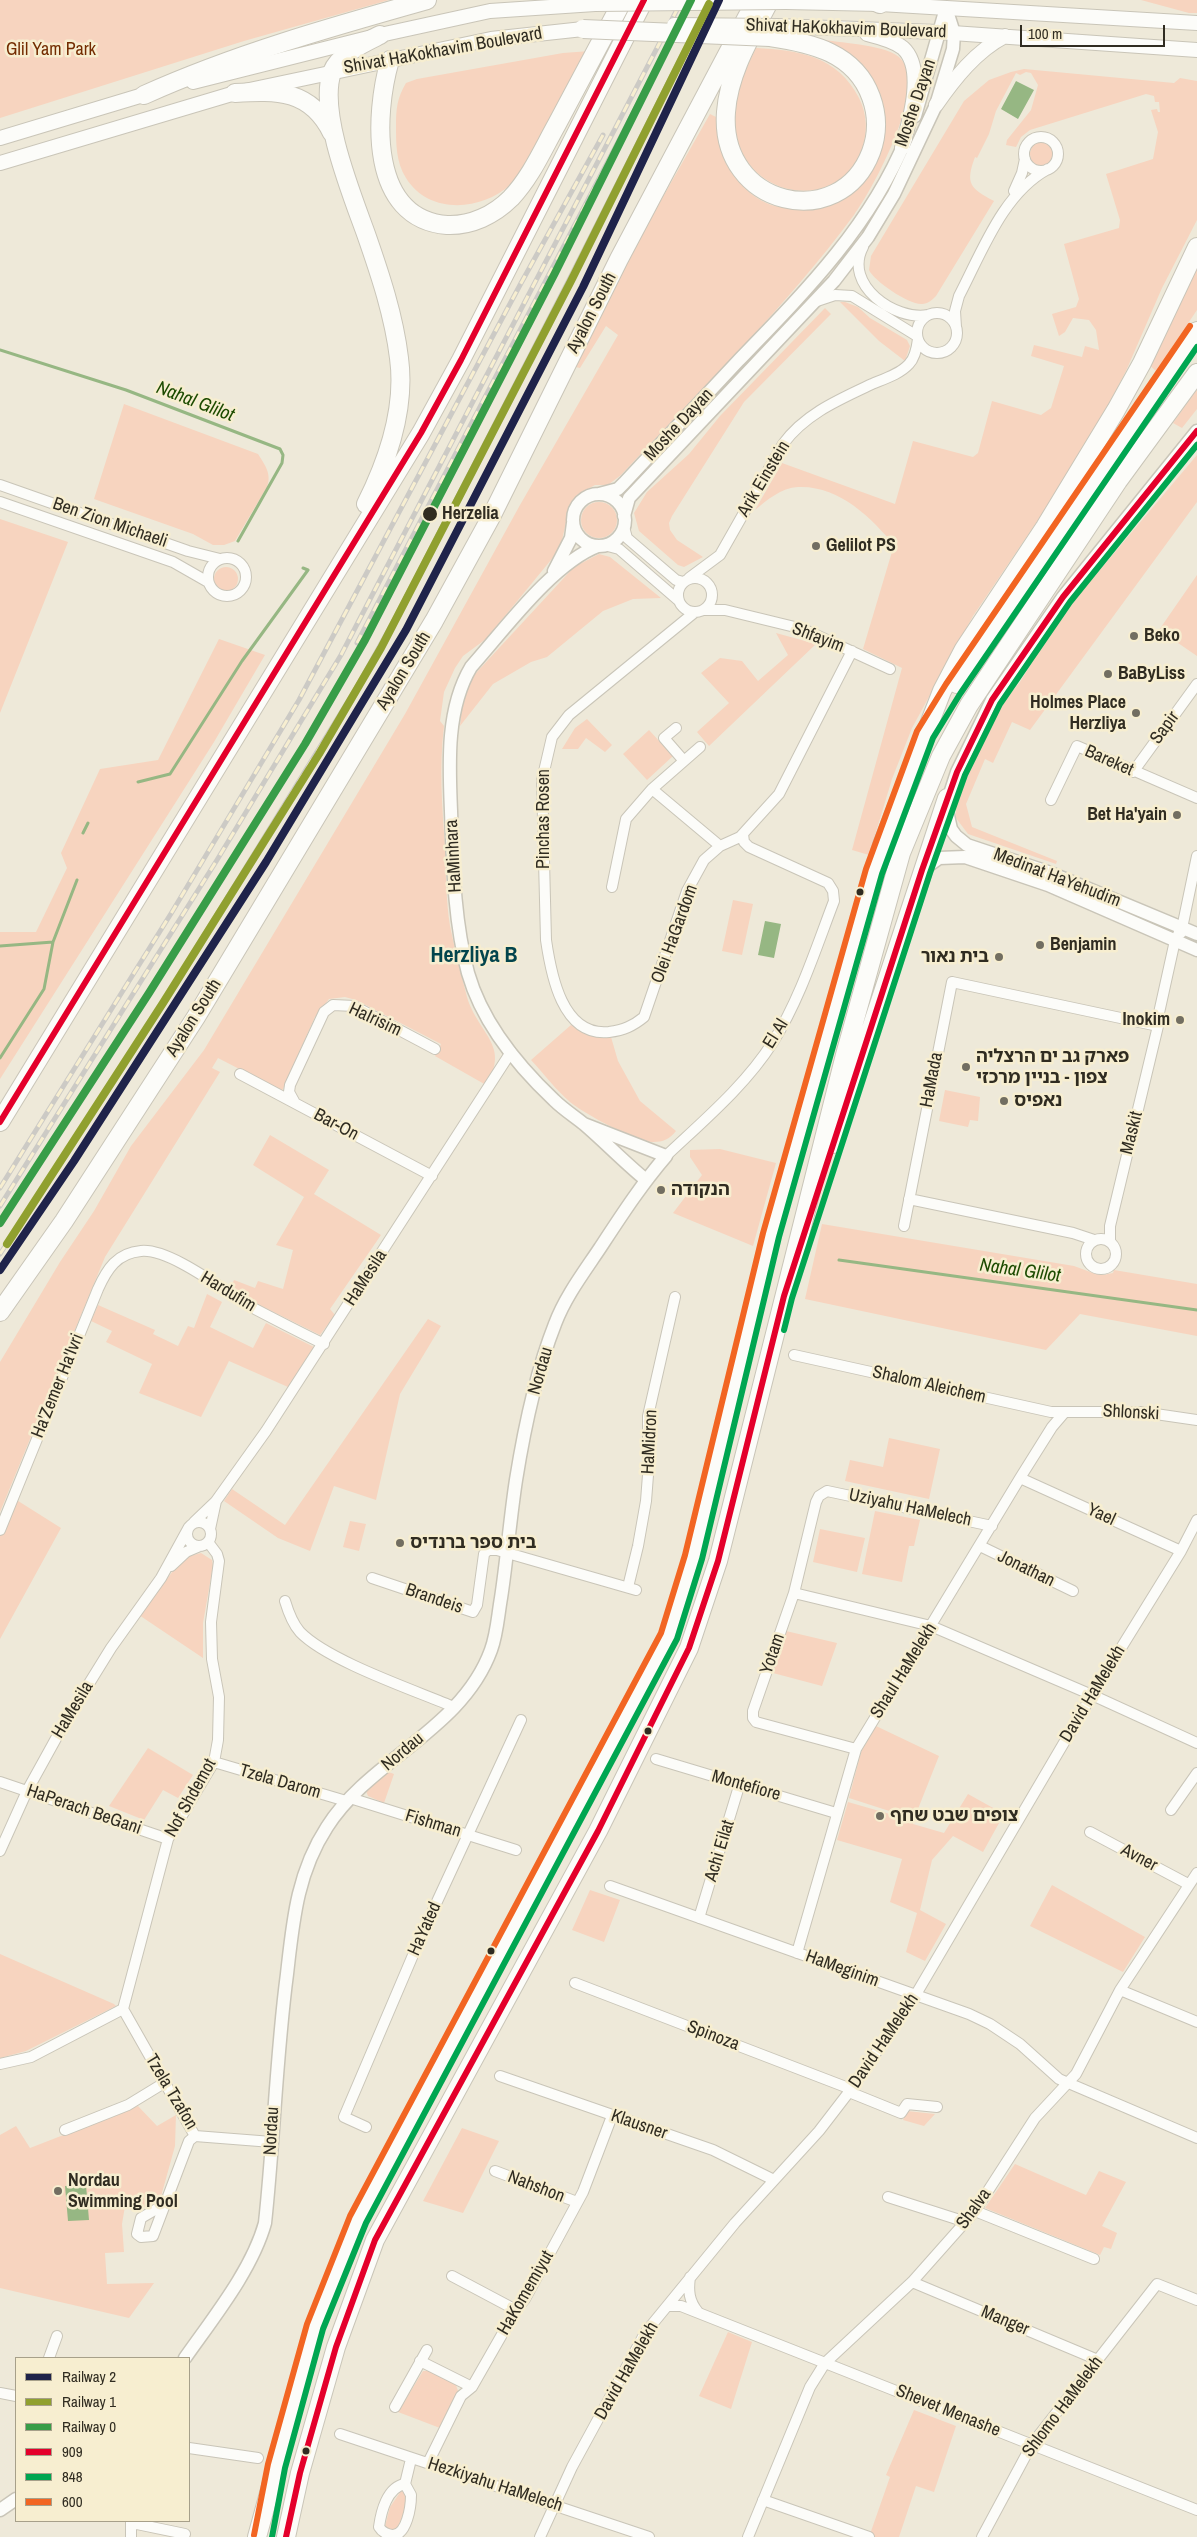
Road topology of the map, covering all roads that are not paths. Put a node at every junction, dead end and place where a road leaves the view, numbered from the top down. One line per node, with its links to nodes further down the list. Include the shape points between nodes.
1 (427, 0): 20 (highway, via 230,60)
2 (623, 0): 17 (highway, via 520,187 503,206 476,221 450,225 428,222 410,212 395,195 386,169 380,124 381,94)
3 (644, 0): 51 (highway, via 461,360)
4 (756, 0): 96 (highway, Ayalon South, via 607,284 491,517 434,621 196,1017 64,1221)
5 (778, 1): 6 (main road, Shivat HaKokhavim Boulevard); 11 (highway, via 747,44 733,78 726,111 728,145 736,163 758,188 787,200 815,199 841,189 861,171 876,137 874,103 863,80 844,59 820,47); 14 (main road, Shivat HaKokhavim Boulevard, bridge, via 595,4 490,11)
6 (875, 2): 7 (main road, Shivat HaKokhavim Boulevard)
7 (946, 8): 8 (main road, Shivat HaKokhavim Boulevard); 12 (street, Moshe Dayan); 13 (street, Moshe Dayan)
8 (1197, 23)
9 (827, 28): 11 (main road, Shivat HaKokhavim Boulevard); 12 (main road, Shivat HaKokhavim Boulevard); 24 (main road, via 893,42 907,53 913,69 914,90)
10 (583, 29): 11 (highway, bridge); 17 (main road, Shivat HaKokhavim Boulevard, via 491,38)
11 (774, 32)
12 (938, 32): 13 (main road, Shivat HaKokhavim Boulevard); 24 (street, Moshe Dayan, via 920,102)
13 (954, 33): 15 (main road, Shivat HaKokhavim Boulevard); 21 (street, Moshe Dayan)
14 (380, 35): 18 (highway, via 348,53); 20 (main road, Shivat HaKokhavim Boulevard)
15 (1005, 36): 16 (main road, Shivat HaKokhavim Boulevard); 21 (main road, via 989,45 971,62)
16 (1197, 50)
17 (390, 60): 18 (main road, Shivat HaKokhavim Boulevard)
18 (332, 72): 19 (main road, Shivat HaKokhavim Boulevard); 23 (highway, via 330,105)
19 (235, 93): 23 (highway, via 266,91 294,95 324,120); 26 (main road, Shivat HaKokhavim Boulevard)
20 (144, 94): 22 (main road, Shivat HaKokhavim Boulevard)
21 (936, 105): 29 (street, Moshe Dayan, via 894,194)
22 (0, 138)
23 (337, 145): 51 (highway, via 391,317 400,384 394,432 381,473)
24 (902, 148): 42 (street, Moshe Dayan, via 856,229 822,272 618,489)
25 (1025, 159): 27 (street, via 1033,169); 27 (street, via 1025,149 1031,140 1049,139 1055,144 1058,154); 28 (street)
26 (0, 163)
27 (1048, 169): 28 (street, via 1027,182)
28 (1011, 199): 31 (street)
29 (868, 236): 32 (street, Moshe Dayan); 33 (street, via 859,262 867,288 880,300 905,314 915,317)
30 (1197, 247): 61 (highway, via 1127,390 1045,528 964,649)
31 (959, 296): 33 (street); 34 (street, via 955,311)
32 (812, 304): 36 (street, via 835,295 852,296); 45 (street, Moshe Dayan, via 629,498)
33 (931, 314): 34 (street, via 947,316); 36 (street, via 920,324)
34 (956, 327): 36 (street, via 955,342 943,352 928,350)
35 (1197, 331): 61 (highway)
36 (918, 337): 49 (street, Arik Einstein, via 916,351 909,364 891,376 826,406 795,429 783,444 720,555)
37 (1197, 373): 94 (highway, via 1107,498 968,705 941,756 901,853 845,1055)
38 (1197, 431): 40 (street)
39 (1197, 445): 40 (street)
40 (1175, 461): 66 (street, via 1063,596 992,700)
41 (0, 485): 47 (street, Ben Zion Michaeli, via 188,551)
42 (599, 494): 44 (street, via 581,502); 45 (street, via 613,498)
43 (0, 502): 50 (street, Ben Zion Michaeli, via 173,562)
44 (573, 520): 46 (street, via 578,536 587,543); 48 (street, HaMinhara, via 570,541)
45 (624, 521): 46 (street, via 618,537); 49 (street, Shfayim, via 627,538 676,580)
46 (601, 545): 48 (street, HaMinhara, via 576,556); 53 (street, Shfayim, via 618,549)
47 (220, 559): 50 (street, via 211,566); 50 (street, via 232,559 241,564 246,578 243,588 235,595 224,597 213,591)
48 (551, 578): 81 (street, HaMinhara, via 471,667 458,695 452,729 451,806 460,931 468,974 476,993 487,1019)
49 (686, 580): 52 (street, Shfayim, via 703,579); 53 (street, via 678,589)
50 (208, 582)
51 (324, 592): 84 (highway)
52 (712, 592): 54 (street, via 710,603); 55 (street, Shfayim, via 722,602)
53 (680, 602): 54 (street, Shfayim, via 687,610); 56 (street, Pinchas Rosen, via 681,612)
54 (699, 611): 55 (street, Shfayim, via 716,608); 56 (street, Pinchas Rosen)
55 (743, 613): 57 (street, Shfayim, via 814,633)
56 (669, 634): 79 (street, Pinchas Rosen, via 569,715 552,737 544,765 542,805 549,960 555,984 576,1022)
57 (852, 651): 58 (street, Shfayim); 69 (street, Olei HaGardom, via 779,794)
58 (890, 669)
59 (1197, 684): 64 (street, Sapir)
60 (676, 728): 63 (street, via 664,738)
61 (925, 734): 192 (highway, via 874,871 774,1225 693,1557 669,1636 358,2219 315,2326)
62 (700, 748): 63 (street)
63 (684, 761): 65 (street)
64 (1133, 772): 67 (street, Bareket); 68 (street, Bareket, via 1077,746)
65 (652, 790): 70 (street); 73 (street, via 626,819)
66 (946, 798): 72 (highway); 74 (street, Medinat HaYehudim, via 951,829 967,845 1048,872)
67 (1197, 798)
68 (1050, 800)
69 (743, 834): 70 (street, Olei HaGardom); 86 (street, El Al, via 749,847 828,883 834,901 785,1021 772,1044 730,1095)
70 (720, 846): 79 (street, Olei HaGardom, via 704,860 687,891 644,1017 620,1031)
71 (1197, 856): 74 (street, Maskit)
72 (922, 870): 76 (street, Medinat HaYehudim, via 939,858 965,857 1048,885); 94 (highway)
73 (612, 887)
74 (1181, 927): 75 (street, Medinat HaYehudim); 76 (street, Maskit)
75 (1197, 934)
76 (1178, 941): 77 (street, Medinat HaYehudim); 78 (street, Maskit)
77 (1197, 950)
78 (1158, 1026): 89 (street, HaMada, via 952,982); 92 (street, Maskit, via 1110,1226)
79 (605, 1032)
80 (435, 1049): 83 (street, HaIrisim, via 354,1006 333,1005 324,1012 290,1085 289,1092)
81 (511, 1052): 85 (street, HaMinhara, via 555,1101); 87 (street, HaMesila)
82 (240, 1074): 83 (street, Bar-On)
83 (295, 1103): 87 (street, Bar-On)
84 (0, 1122)
85 (584, 1124): 86 (street, HaMinhara); 88 (street, HaMinhara)
86 (666, 1156): 88 (street, Nordau)
87 (432, 1176): 97 (street, HaMesila)
88 (646, 1180): 111 (street, Nordau, via 579,1279 554,1326 524,1440)
89 (909, 1199): 90 (street, HaMada); 91 (street)
90 (904, 1226)
91 (1094, 1240): 92 (street); 92 (street, via 1087,1248 1087,1258 1089,1263 1100,1269 1111,1266 1116,1257 1116,1249)
92 (1110, 1241)
93 (130, 1254): 97 (street, Hardufim, via 154,1251); 107 (street, Ha'Zemer Ha'Ivri, via 111,1265 103,1279)
94 (784, 1296): 204 (highway, via 718,1561 689,1648 598,1831 376,2240 336,2347 300,2473)
95 (675, 1297): 111 (street, HaMidron, via 648,1416 646,1501 632,1588)
96 (0, 1312)
97 (324, 1344): 103 (street, HaMesila)
98 (794, 1355): 99 (street, Shalom Aleichem)
99 (1064, 1413): 100 (street, Shlonski, via 1142,1412); 101 (street, Shaul HaMelekh)
100 (1197, 1420)
101 (1020, 1478): 106 (street, Shaul HaMelekh); 112 (street, Yael)
102 (827, 1491): 106 (street, Uziyahu HaMelech); 116 (street, Yotam, via 816,1502)
103 (216, 1501): 105 (street, HaMesila); 108 (street, HaMesila)
104 (1197, 1520): 112 (street, David HaMelekh)
105 (192, 1525): 108 (street, via 202,1522); 109 (street, via 188,1538 192,1544); 113 (street, HaMesila)
106 (992, 1526): 110 (street, Shaul HaMelekh)
107 (0, 1530)
108 (210, 1530): 109 (street)
109 (204, 1544): 113 (street, HaMesila, via 186,1552); 125 (street, Nof Shdemot, via 217,1554 219,1561 211,1622 212,1659 219,1697)
110 (980, 1546): 115 (street, Jonathan); 118 (street, Shaul HaMelekh)
111 (507, 1552): 114 (street, Brandeis, via 488,1550 484,1554 473,1612); 120 (street, Nordau, via 490,1653)
112 (1181, 1552): 119 (street, David HaMelekh)
113 (161, 1578): 129 (street, HaMesila, via 88,1685)
114 (372, 1578)
115 (1073, 1591)
116 (794, 1593): 118 (street); 123 (street, Yotam, via 753,1718 756,1722)
117 (285, 1601): 120 (street, via 300,1631 316,1644 337,1657)
118 (931, 1626): 119 (street); 123 (street, Shaul HaMelekh)
119 (1092, 1695): 122 (street); 145 (street, David HaMelekh)
120 (454, 1707): 130 (street, Nordau)
121 (521, 1720): 134 (street, HaYated)
122 (1197, 1743)
123 (856, 1749): 132 (street, Shaul HaMelekh)
124 (656, 1759): 128 (street, Montefiore)
125 (214, 1762): 130 (street, Tzela Darom); 135 (street, Nof Shdemot)
126 (1197, 1773): 131 (street)
127 (0, 1782): 129 (street, HaPerach BeGani)
128 (740, 1783): 132 (street, Montefiore); 141 (street, Achi Eilat)
129 (27, 1791): 135 (street, HaPerach BeGani); 137 (street, HaMesila)
130 (348, 1800): 134 (street, Fishman); 159 (street, Nordau, via 327,1826 312,1853 296,1899 278,2042)
131 (1171, 1810)
132 (836, 1812): 142 (street, Shaul HaMelekh)
133 (1090, 1832): 139 (street, Avner)
134 (468, 1835): 136 (street, Fishman); 155 (street, HaYated, via 344,2117)
135 (168, 1839): 146 (street, Nof Shdemot)
136 (516, 1850)
137 (0, 1851)
138 (1197, 1873): 139 (street, Shalva)
139 (1188, 1884): 144 (street, Shalva)
140 (610, 1886): 141 (street, HaMeginim)
141 (699, 1918): 142 (street, HaMeginim)
142 (797, 1953): 145 (street, HaMeginim)
143 (575, 1984): 152 (street, Spinoza)
144 (1120, 1990): 147 (street); 151 (street, Shalva)
145 (915, 1996): 151 (street, HaMeginim, via 990,2024); 152 (street, David HaMelekh)
146 (123, 2009): 148 (street, via 31,2057); 150 (street, Tzela Tzafon)
147 (1197, 2022)
148 (0, 2064)
149 (500, 2076): 154 (street, Klausner)
150 (164, 2083): 156 (street, via 128,2105); 157 (street, Tzela Tzafon)
151 (1068, 2083): 158 (street, HaMeginim); 165 (street, Shalva, via 1034,2118)
152 (850, 2091): 153 (street, Spinoza, via 901,2113 907,2104); 161 (street, David HaMelekh, via 820,2131)
153 (937, 2107)
154 (612, 2116): 161 (street, Klausner, via 713,2150); 163 (street, HaKomemiyut)
155 (366, 2127)
156 (66, 2130)
157 (195, 2136): 159 (street, Tzela Tzafon); 164 (street, via 189,2141)
158 (1197, 2138)
159 (272, 2142): 178 (street, Nordau, via 265,2223 260,2240)
160 (495, 2171): 163 (street, Nahshon)
161 (774, 2180): 169 (street, David HaMelekh)
162 (888, 2197): 166 (street)
163 (577, 2202): 173 (street, HaKomemiyut)
164 (165, 2204)
165 (975, 2211): 166 (street, Shalva); 167 (street)
166 (966, 2222): 170 (street, Shalva)
167 (1094, 2259)
168 (452, 2276): 173 (street)
169 (690, 2277): 172 (street, David HaMelekh); 174 (street, via 690,2297)
170 (912, 2282): 179 (street, Manger); 181 (street, Shalva)
171 (1197, 2300): 179 (street, Shlomo HaMelekh, via 1157,2284)
172 (667, 2306): 174 (street, Shevet Menashe, via 680,2306); 196 (street, David HaMelekh, via 645,2333)
173 (516, 2310): 182 (street, HaKomemiyut)
174 (698, 2313): 181 (street, Shevet Menashe)
175 (57, 2336): 177 (street)
176 (427, 2350): 180 (street)
177 (49, 2357)
178 (185, 2357)
179 (1098, 2360): 187 (street, Shlomo HaMelekh)
180 (420, 2362): 182 (street); 185 (street)
181 (825, 2363): 187 (street, Shevet Menashe); 195 (street, Shalva, via 810,2387)
182 (472, 2387): 191 (street, HaKomemiyut, via 461,2396)
183 (0, 2393): 184 (street)
184 (15, 2396)
185 (395, 2407)
186 (340, 2434): 190 (street, Hezkiyahu HaMelech)
187 (1032, 2444): 198 (street, Shevet Menashe); 209 (street, Shlomo HaMelekh)
188 (190, 2448): 189 (street)
189 (258, 2458)
190 (411, 2459): 191 (street, Hezkiyahu HaMelech); 193 (street)
191 (428, 2463): 196 (street, Hezkiyahu HaMelech)
192 (276, 2466): 202 (highway); 203 (highway)
193 (405, 2484): 193 (street, via 389,2495 380,2516 381,2531 396,2535 401,2532 411,2506 411,2495)
194 (15, 2500): 197 (street)
195 (763, 2500): 207 (street, Shalva); 208 (street)
196 (554, 2504): 205 (street, David HaMelekh); 206 (street, Hezkiyahu HaMelech)
197 (0, 2510)
198 (1197, 2510)
199 (132, 2522): 200 (street); 201 (street)
200 (185, 2534)
201 (131, 2537)
202 (257, 2537)
203 (263, 2537)
204 (288, 2537)
205 (540, 2537)
206 (649, 2537)
207 (748, 2537)
208 (869, 2537)
209 (982, 2537)

